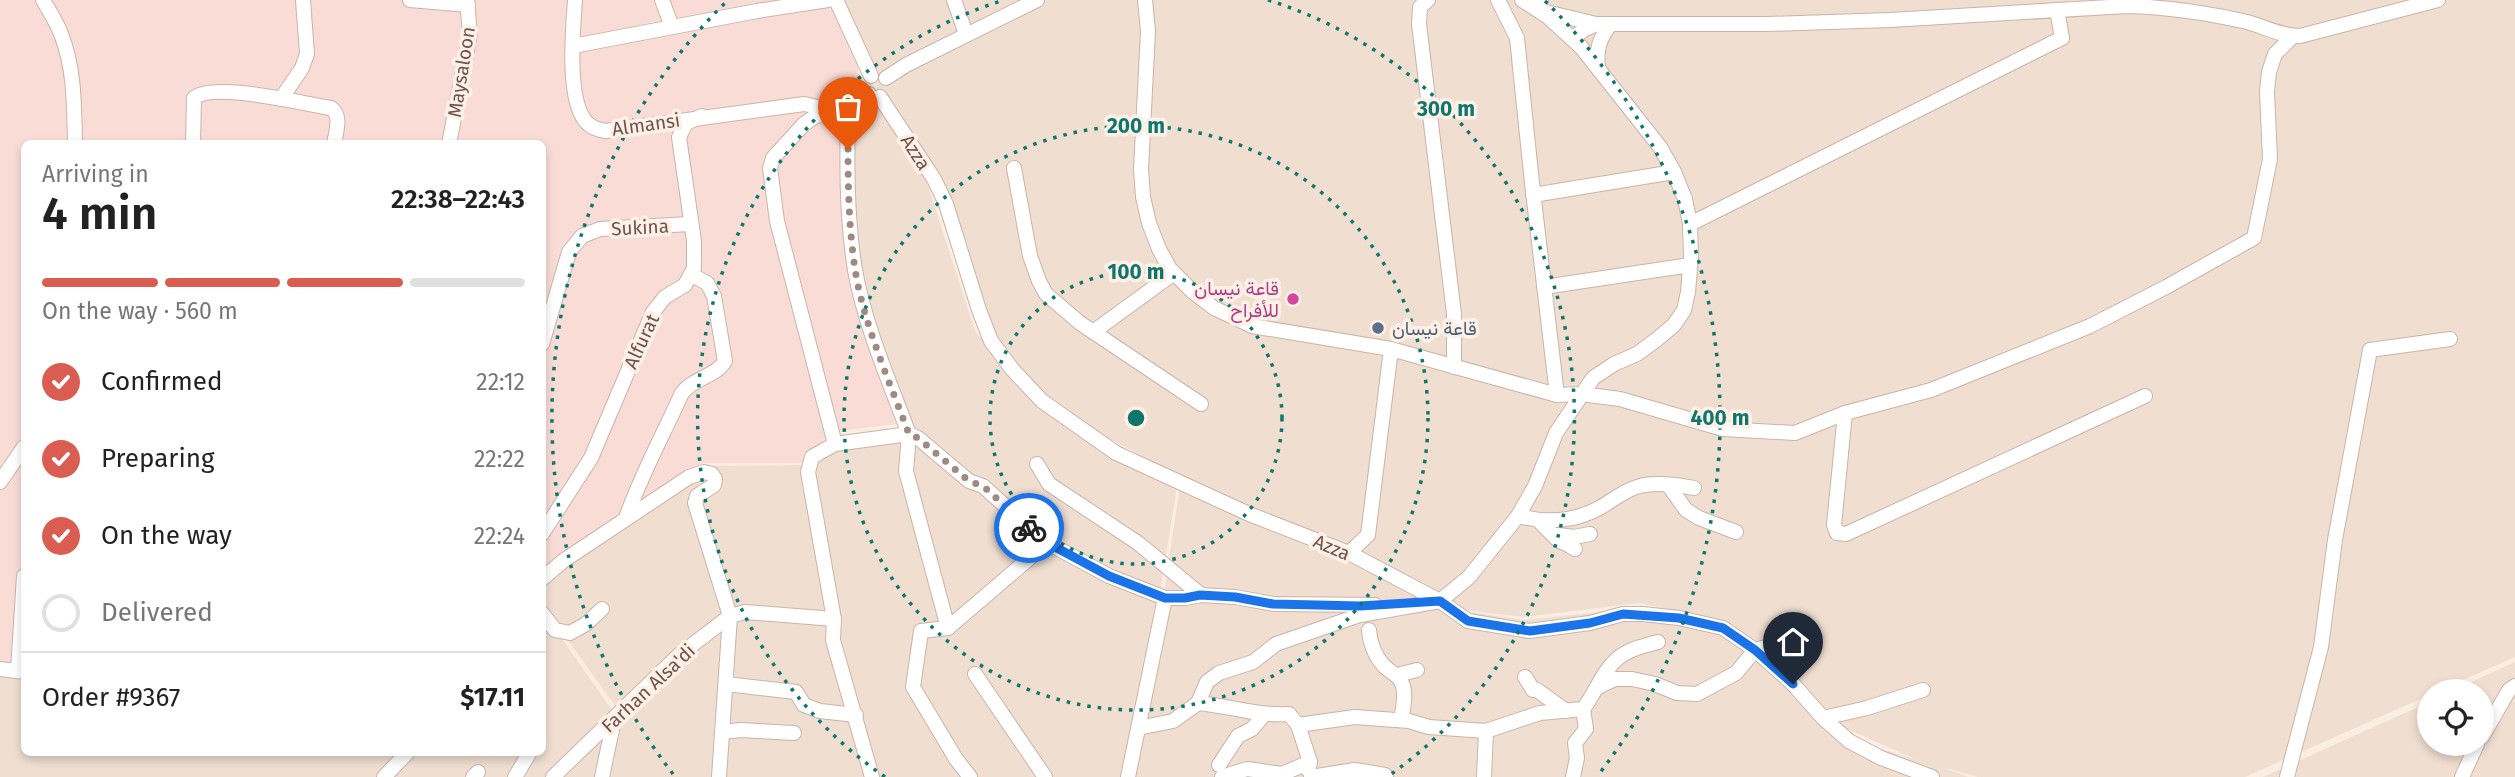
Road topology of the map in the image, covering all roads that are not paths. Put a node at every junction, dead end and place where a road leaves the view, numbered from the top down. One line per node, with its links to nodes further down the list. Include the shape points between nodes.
1 (43, 0): 22 (street)
2 (56, 0): 22 (street)
3 (303, 0): 31 (street, via 307,54)
4 (410, 0): 16 (street)
5 (575, 0): 26 (street, Almansi)
6 (662, 0): 21 (street)
7 (828, 0): 17 (street)
8 (836, 0): 28 (street)
9 (954, 0): 23 (street)
10 (1037, 0): 23 (street)
11 (1145, 0): 45 (street, via 1143,197 1154,236)
12 (1429, 0): 52 (street, via 1420,7 1419,24 1454,314)
13 (1498, 0): 41 (street, via 1517,38)
14 (1521, 0): 18 (street)
15 (2438, 0): 24 (street)
16 (467, 2): 38 (street, Maysaloon, via 470,34)
17 (755, 5): 21 (street)
18 (1540, 5): 20 (street); 25 (street)
19 (2057, 10): 20 (street, via 1822,22); 24 (street, via 2158,7 2247,22); 43 (street, via 2062,38)
20 (1605, 24): 25 (street, via 1585,29); 27 (street)
21 (672, 27): 26 (street)
22 (61, 33): 35 (street, via 71,65)
23 (966, 34): 29 (street)
24 (2293, 36): 57 (street, via 2275,54 2269,72 2270,159 2254,237 2090,326 1931,390)
25 (1576, 42): 27 (street)
26 (573, 46): 34 (street, Almansi, via 573,81 580,112 592,127 606,131)
27 (1598, 68): 40 (street)
28 (871, 76): 29 (street); 30 (street, via 865,84)
29 (886, 78): 30 (street, via 888,89)
30 (874, 96): 32 (street); 74 (street, Azza, via 934,179 946,204 991,341 1042,401 1116,453 1249,514)
31 (281, 99): 36 (street, via 200,93 193,102); 37 (street, via 331,108 337,114)
32 (848, 103): 33 (street); 58 (street, via 849,216 855,270)
33 (831, 110): 34 (street, Almansi, via 804,104); 59 (street, via 814,117 788,140 773,158 769,173 777,221)
34 (702, 117): 42 (street, via 686,123 679,137)
35 (75, 140)
36 (193, 140)
37 (335, 140)
38 (450, 140)
39 (1014, 168): 49 (street, via 1038,281 1056,304)
40 (1674, 172): 41 (street); 43 (street)
41 (1533, 195): 47 (street)
42 (690, 224): 46 (street, via 695,261); 48 (street, Sukina, via 602,229 582,236 569,252)
43 (1689, 224): 44 (street)
44 (1690, 265): 47 (street); 53 (street, via 1684,310 1674,324 1637,354 1593,377)
45 (1174, 272): 49 (street); 51 (street, via 1214,309 1252,326)
46 (692, 275): 66 (street, via 707,283 713,296 724,363 682,393); 68 (street, Alfurat, via 653,312 591,458)
47 (1544, 287): 54 (street)
48 (546, 330)
49 (1093, 332): 56 (street)
50 (2450, 340): 131 (street, via 2370,350 2335,540 2321,647)
51 (1391, 349): 52 (street); 74 (street, via 1368,535)
52 (1454, 367): 54 (street)
53 (1581, 394): 54 (street); 57 (street, via 1620,400 1723,429 1794,433); 65 (street, via 1556,433 1535,486)
54 (1557, 395)
55 (2145, 396): 57 (street, via 1846,534 1837,533 1834,525)
56 (1201, 404)
57 (1845, 413)
58 (909, 434): 59 (street); 72 (street, via 969,481 983,486); 83 (street, via 906,471)
59 (835, 444): 82 (street, via 812,457 808,472)
60 (21, 451): 62 (street)
61 (1037, 464): 76 (street, via 1049,484 1138,543)
62 (0, 482)
63 (1669, 486): 64 (street); 67 (street, via 1640,486 1584,516); 69 (street, via 1686,510)
64 (1694, 488)
65 (1517, 516): 67 (street); 78 (street, via 1469,577)
66 (626, 519): 75 (street); 80 (street, via 692,475 712,474 714,485 697,496 695,503)
67 (1540, 522): 71 (street)
68 (546, 528)
69 (1736, 532)
70 (1590, 534): 71 (street)
71 (1553, 536): 73 (street)
72 (1044, 541): 77 (street, via 1109,576); 83 (street)
73 (1575, 549)
74 (1349, 553): 78 (street, Azza)
75 (546, 576)
76 (1200, 595): 77 (street); 78 (street, via 1273,604 1360,606)
77 (1165, 598): 108 (street)
78 (1440, 601): 87 (street, Azza, via 1468,621 1530,631 1623,614 1679,618 1723,628); 98 (street, via 1360,615 1276,644 1254,662 1219,673 1207,682)
79 (602, 609): 81 (street, via 570,634 555,630)
80 (730, 616): 82 (street, via 745,612); 94 (street); 105 (street, Farhan Alsa'di, via 679,655)
81 (546, 618)
82 (834, 618): 101 (street, via 833,640)
83 (948, 628): 123 (street, via 921,631 913,687)
84 (1369, 630): 92 (street, via 1378,658)
85 (1798, 638): 87 (street)
86 (1658, 642): 96 (street, via 1618,657)
87 (1755, 650): 96 (street, via 1736,673 1697,694 1677,693 1632,679 1615,679); 104 (street, Azza)
88 (0, 669): 90 (street)
89 (1417, 670): 92 (street)
90 (21, 671)
91 (975, 674): 124 (street)
92 (1397, 675): 106 (street, via 1403,684)
93 (1525, 677): 100 (street, via 1533,690)
94 (726, 684): 101 (street, via 796,692 804,705); 110 (street)
95 (2515, 686): 103 (street)
96 (1598, 687): 99 (street)
97 (1923, 690): 104 (street)
98 (1198, 703): 102 (street); 108 (street, via 1173,721)
99 (1583, 709): 100 (street); 129 (street, via 1586,729 1575,743)
100 (1566, 711): 109 (street, via 1540,713)
101 (856, 715): 122 (street)
102 (1264, 715): 107 (street, via 1289,714); 116 (street, via 1238,736)
103 (2494, 716)
104 (1823, 718): 130 (street, Azza, via 1849,741)
105 (614, 720): 119 (street, Farhan Alsa'di); 120 (street)
106 (1401, 720): 107 (street, via 1355,717); 109 (street)
107 (1298, 725): 115 (street)
108 (1138, 728): 125 (street)
109 (1486, 731): 128 (street)
110 (722, 732): 111 (street); 121 (street)
111 (794, 733)
112 (404, 756): 117 (street)
113 (528, 756): 118 (street)
114 (2472, 756): 132 (street)
115 (1310, 762): 116 (street, via 1282,774); 126 (street)
116 (1220, 771)
117 (384, 777)
118 (515, 777)
119 (553, 777)
120 (602, 777)
121 (719, 777)
122 (872, 777)
123 (970, 777)
124 (1045, 777)
125 (1128, 777)
126 (1309, 777): 127 (street, via 1356,771)
127 (1386, 777)
128 (1484, 777)
129 (1573, 777)
130 (1932, 777)
131 (2287, 777)
132 (2462, 777)

